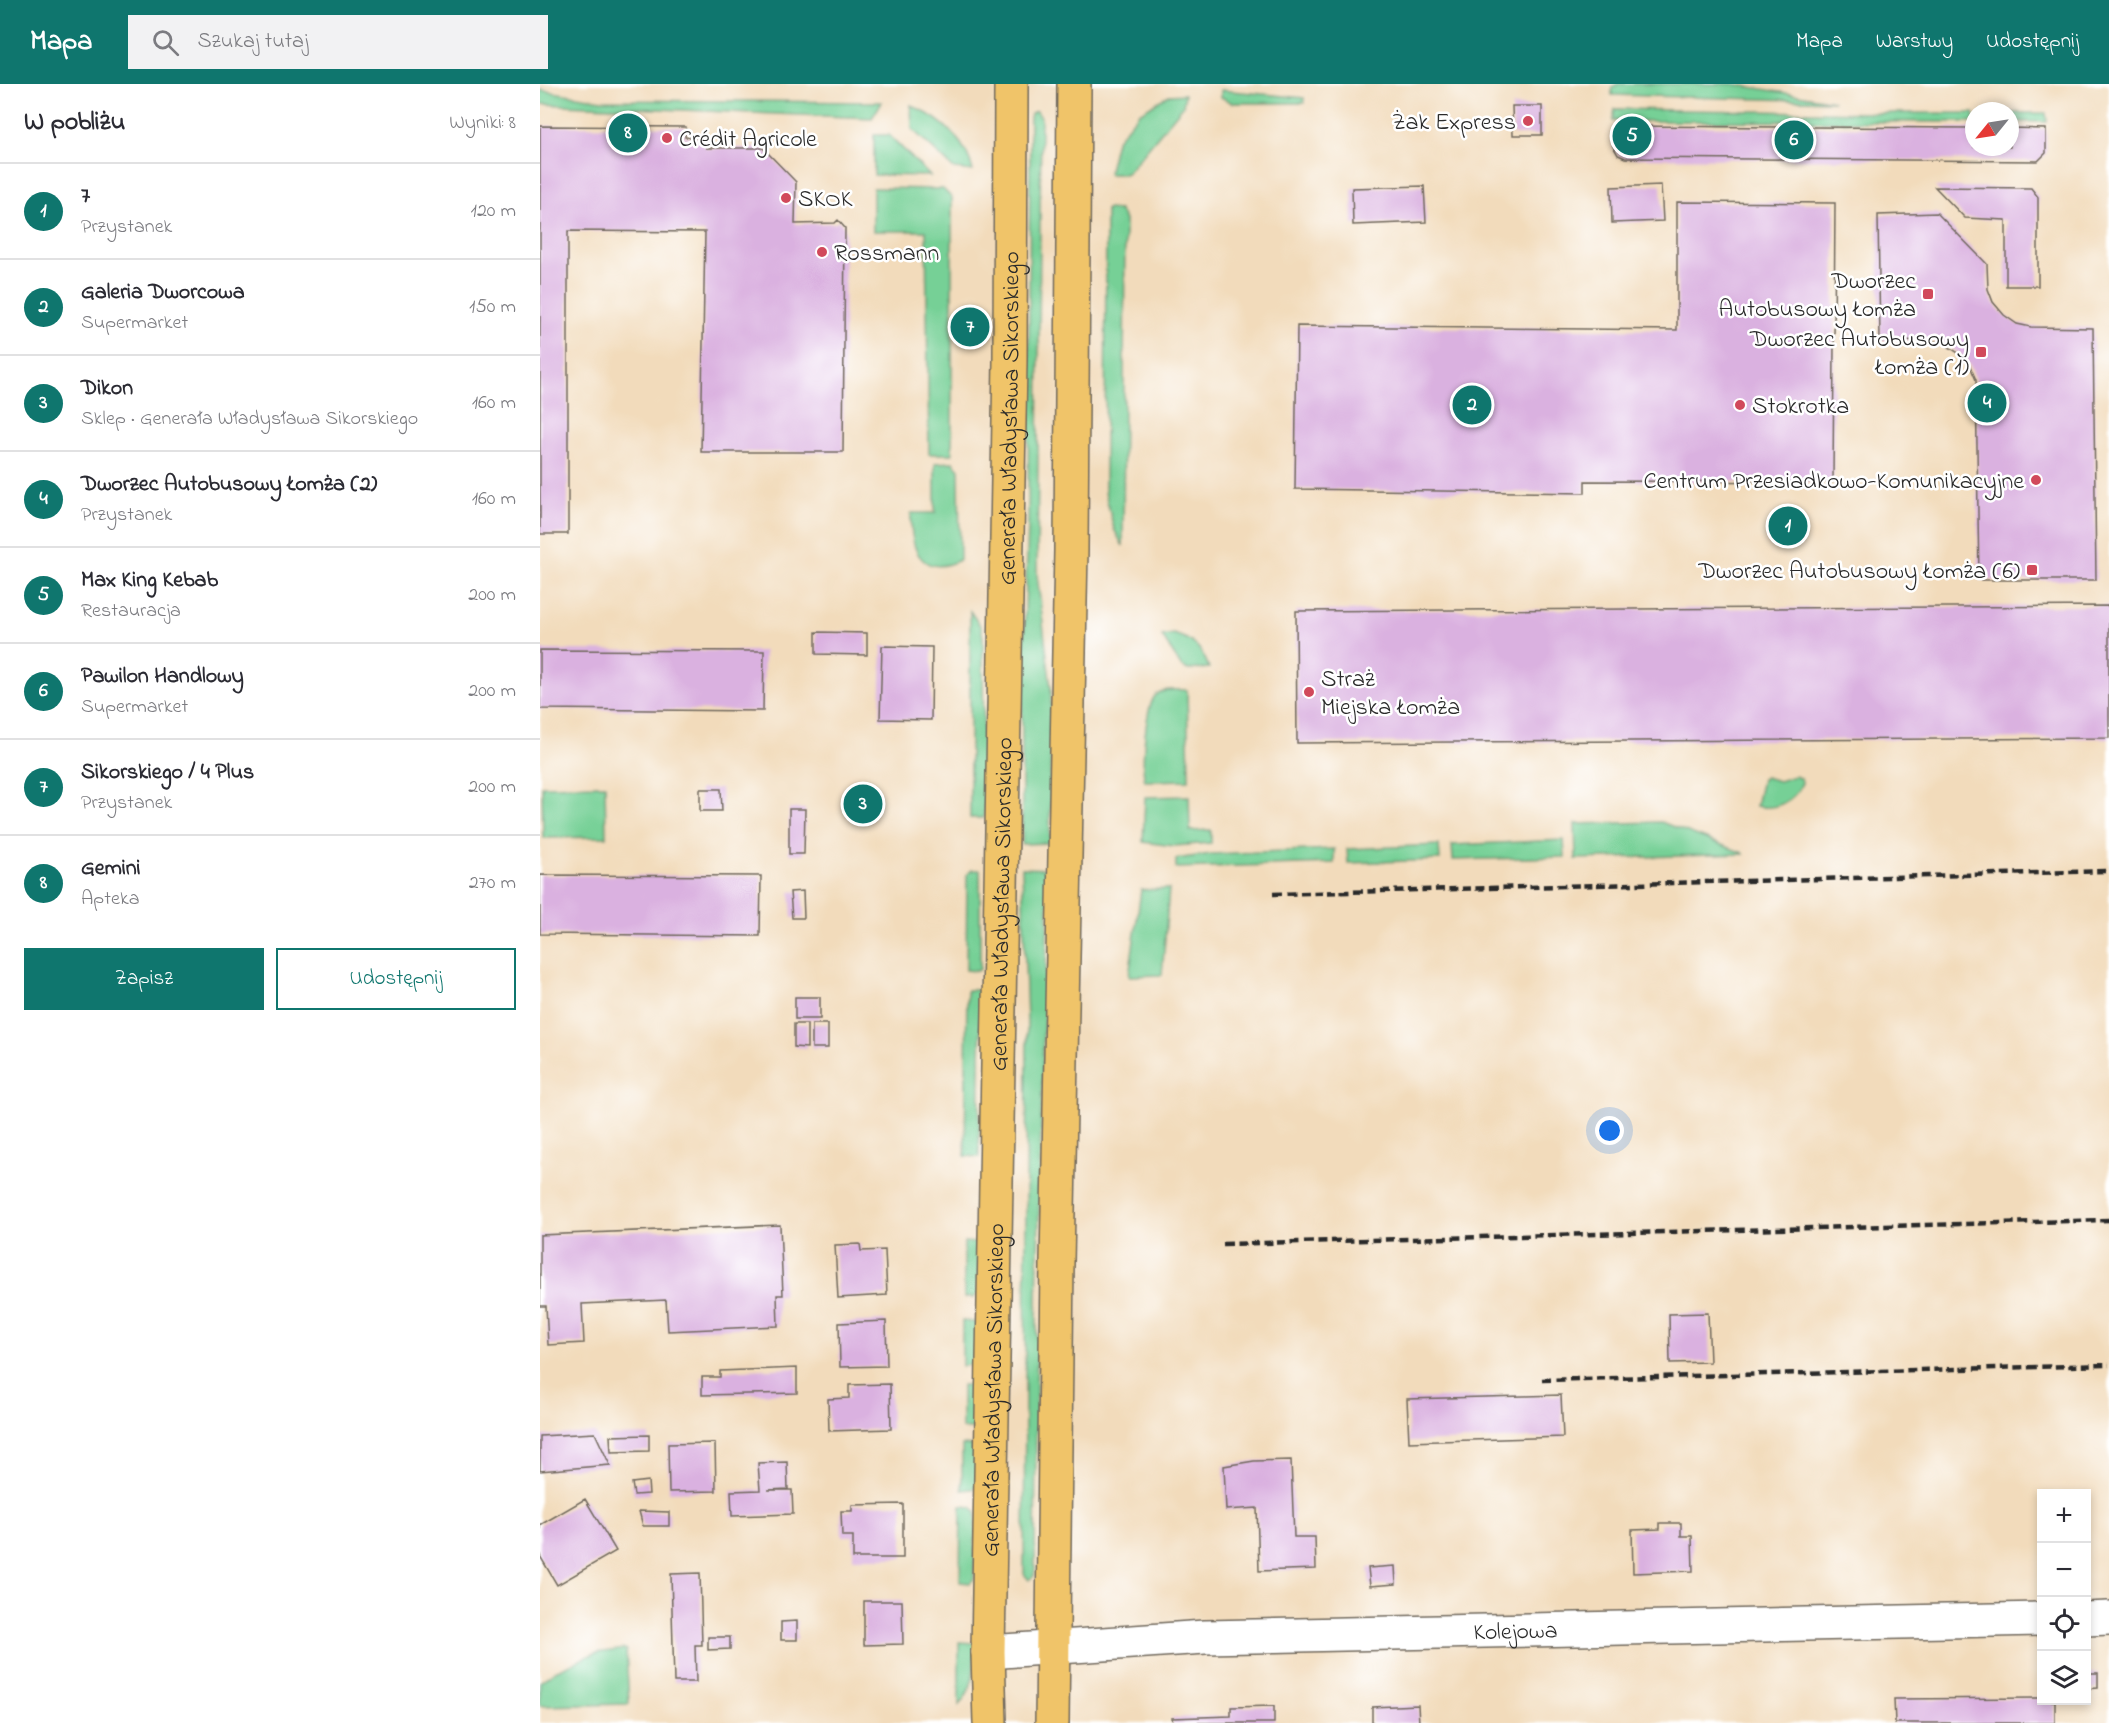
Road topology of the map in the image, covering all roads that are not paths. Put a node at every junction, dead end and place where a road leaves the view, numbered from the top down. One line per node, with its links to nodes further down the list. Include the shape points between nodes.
1 (1011, 84): 7 (main road, Generała Władysława Sikorskiego, via 1010,361)
2 (1074, 84): 6 (main road)
3 (2091, 1618): 4 (street)
4 (2109, 1618)
5 (2037, 1619): 6 (street, Kolejowa, via 1204,1637)
6 (1054, 1648): 7 (street, Kolejowa); 9 (main road)
7 (988, 1652): 8 (main road, Generała Władysława Sikorskiego)
8 (990, 1723)
9 (1052, 1723)

